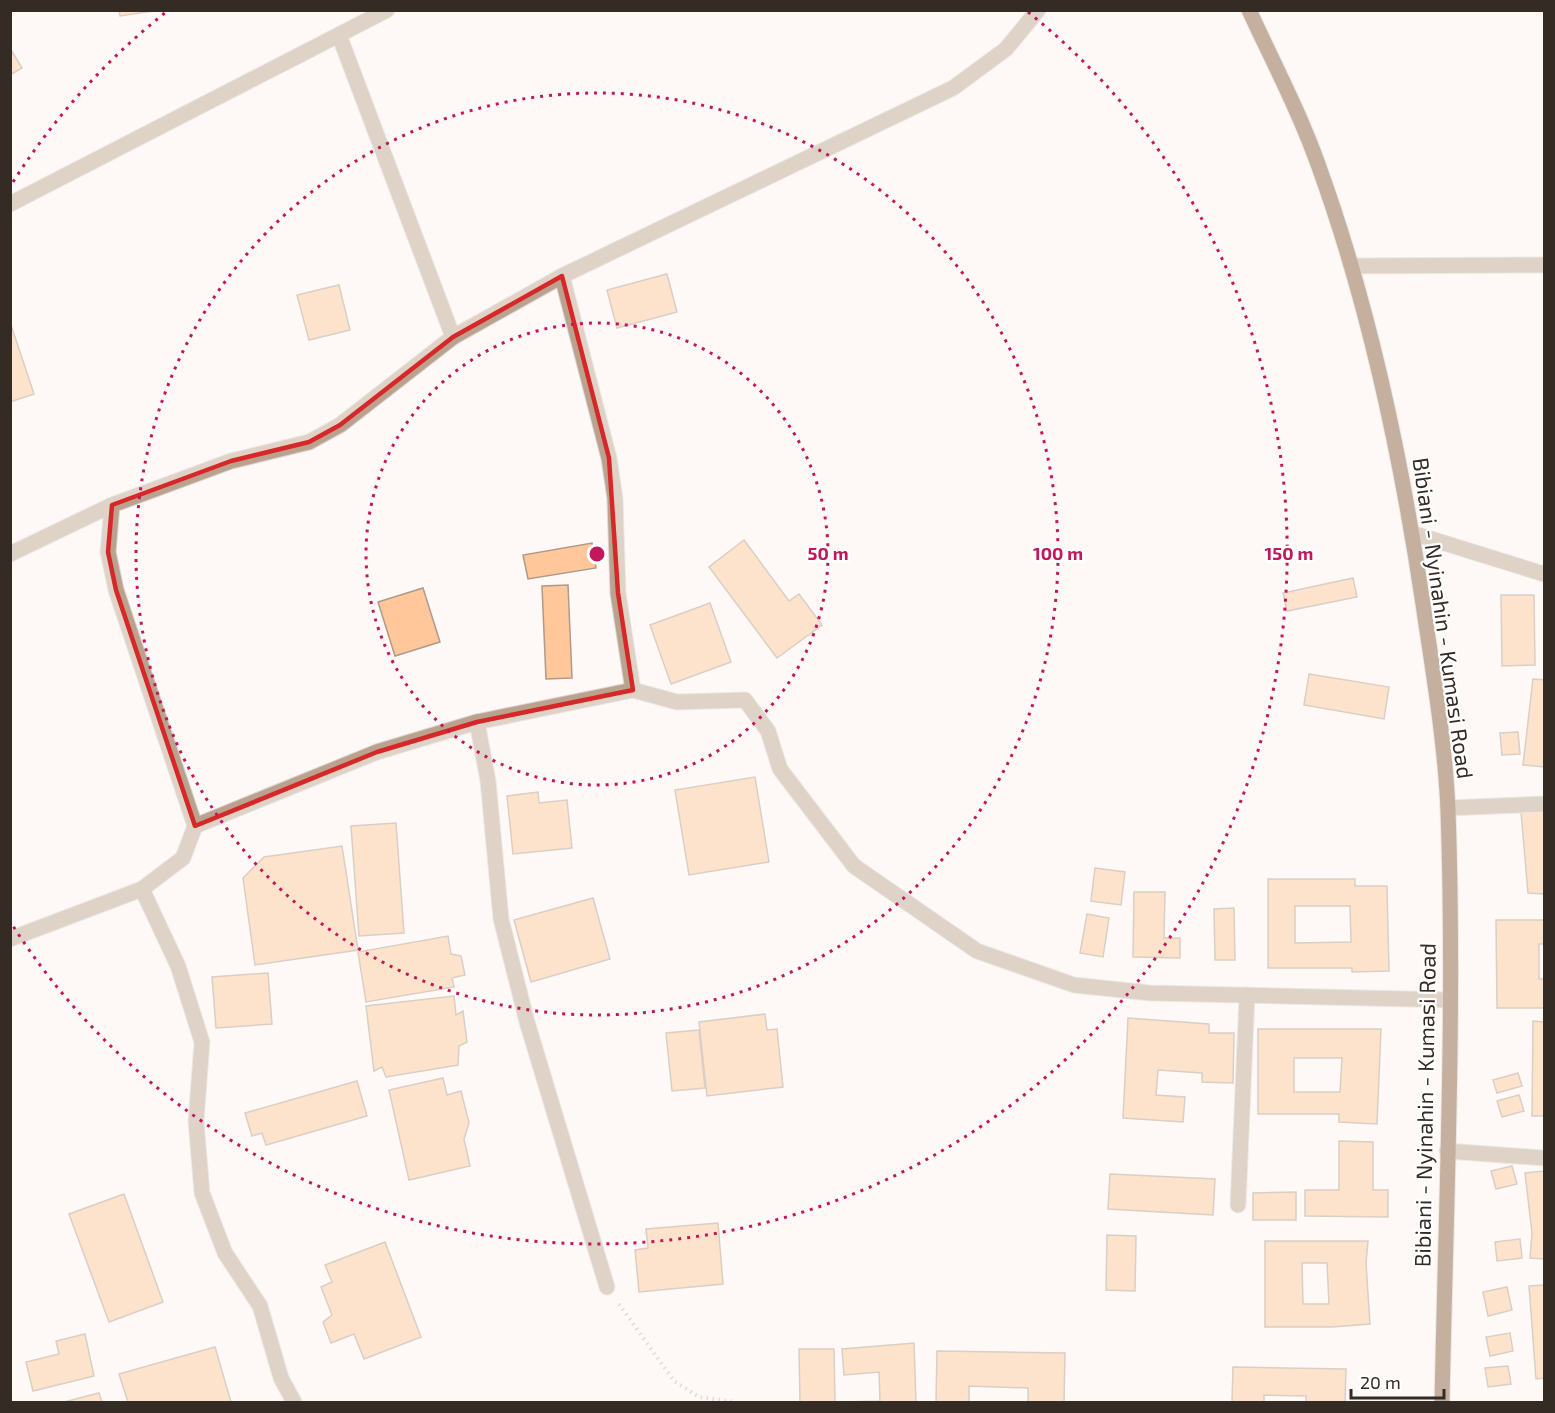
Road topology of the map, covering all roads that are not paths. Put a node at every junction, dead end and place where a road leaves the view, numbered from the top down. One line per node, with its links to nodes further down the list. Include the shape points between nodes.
1 (387, 10): 4 (street)
2 (1038, 10): 8 (street, via 1006,49 953,88)
3 (1249, 10): 7 (main road, Bibiani - Nyinahin - Kumasi Road, via 1318,163)
4 (339, 35): 5 (street); 9 (street)
5 (10, 204)
6 (1545, 265): 7 (street)
7 (1352, 266): 11 (main road, Bibiani - Nyinahin - Kumasi Road, via 1391,422)
8 (562, 276): 9 (street); 14 (street, via 609,458 615,498 618,593)
9 (453, 337): 10 (street, via 340,425 309,442 231,460)
10 (112, 505): 12 (street); 18 (street, via 108,552 116,590)
11 (1412, 533): 13 (street); 17 (main road, Bibiani - Nyinahin - Kumasi Road, via 1437,693)
12 (10, 554)
13 (1545, 574)
14 (633, 690): 15 (street); 21 (street, via 677,702 745,700 768,731 780,769 854,866 977,951 1074,985 1150,993)
15 (477, 722): 18 (street, via 377,752); 26 (street, via 488,781 501,919 527,1022)
16 (1545, 804): 17 (street)
17 (1448, 808): 22 (main road, Bibiani - Nyinahin - Kumasi Road)
18 (195, 826): 19 (street, via 183,858)
19 (142, 889): 20 (street); 27 (street, via 178,966 202,1042 196,1121 202,1193 225,1252 260,1306 281,1378)
20 (10, 939)
21 (1247, 995): 22 (street); 25 (street)
22 (1450, 1000): 23 (main road, Bibiani - Nyinahin - Kumasi Road)
23 (1447, 1151): 24 (street); 28 (main road, Bibiani - Nyinahin - Kumasi Road)
24 (1545, 1158)
25 (1238, 1205)
26 (607, 1287)
27 (294, 1402)
28 (1442, 1402)

